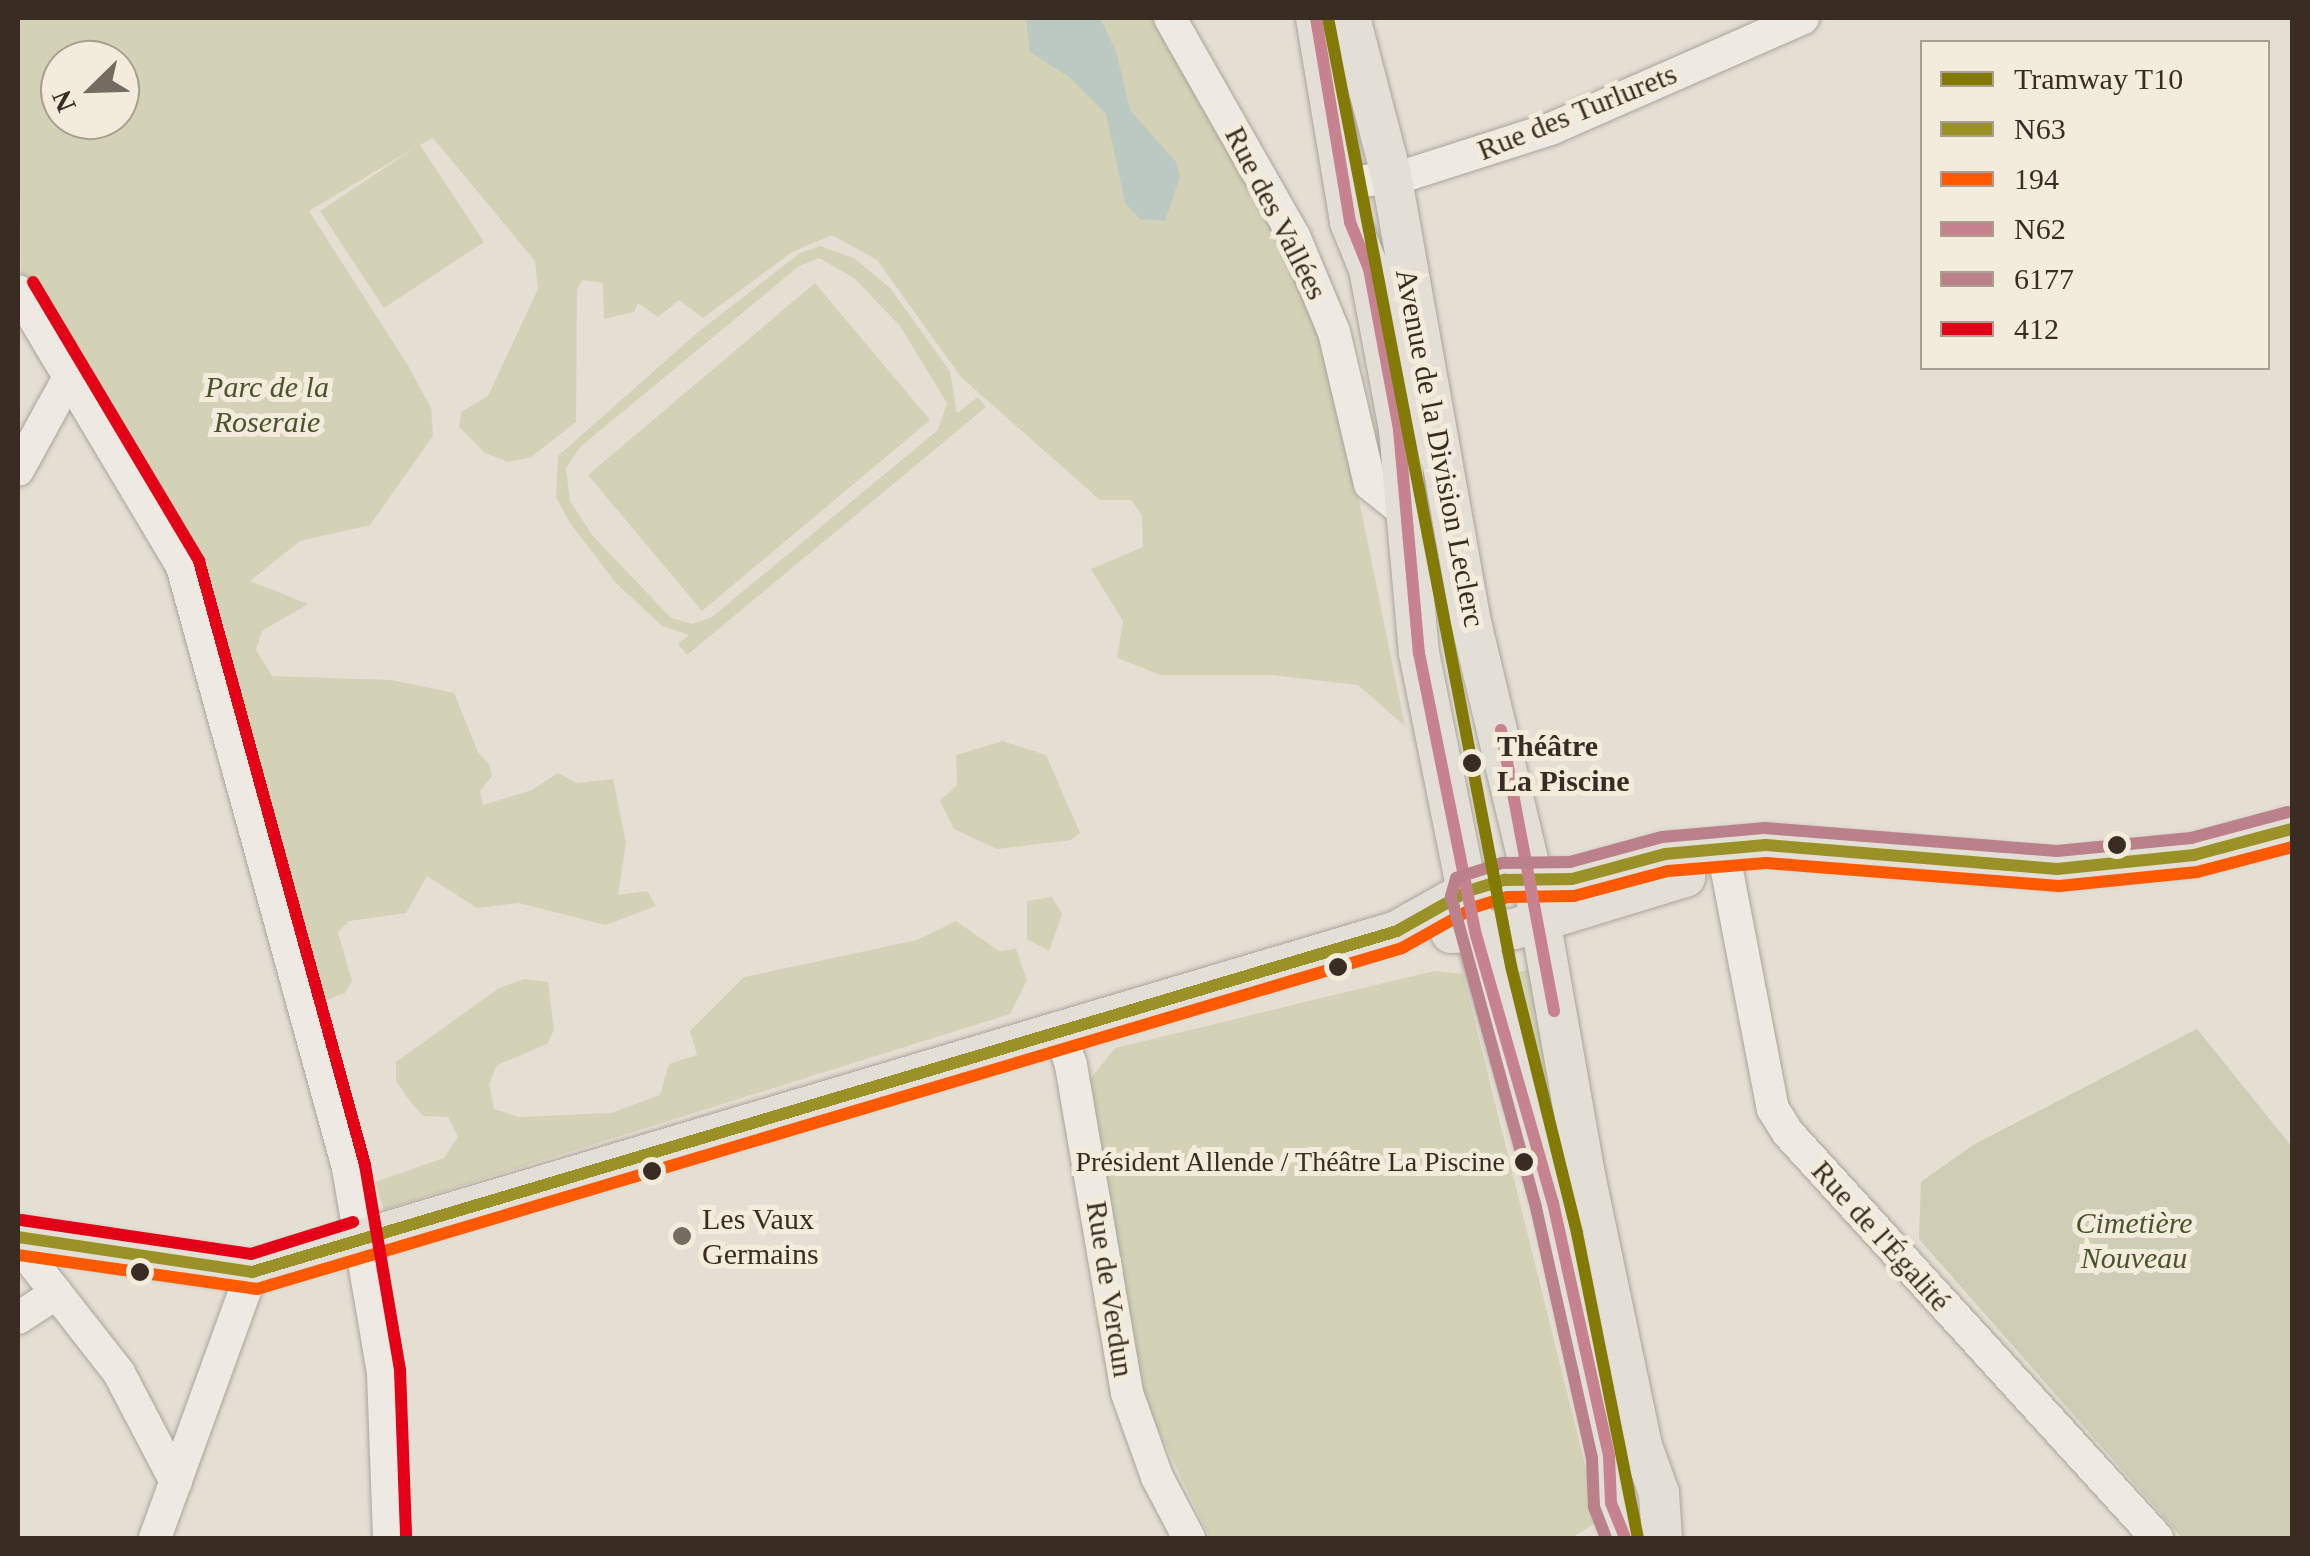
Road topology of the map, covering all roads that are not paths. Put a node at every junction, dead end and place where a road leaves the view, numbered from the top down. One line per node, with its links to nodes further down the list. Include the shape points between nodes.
1 (1170, 18): 10 (street, Rue des Vallées, via 1294,236 1334,332 1370,484)
2 (1316, 18): 6 (main road, Avenue de la Division Leclerc)
3 (1350, 18): 5 (main road, Avenue de la Division Leclerc)
4 (1802, 18): 5 (street, Rue des Turlurets, via 1553,128 1410,174)
5 (1391, 174): 6 (street, Rue des Turlurets); 14 (main road, Avenue de la Division Leclerc, via 1470,618)
6 (1344, 184): 10 (main road, Avenue de la Division Leclerc, via 1386,355)
7 (18, 291): 8 (street)
8 (68, 379): 9 (street); 21 (street, via 182,566 348,1168)
9 (18, 470)
10 (1411, 517): 15 (main road, Avenue de la Division Leclerc, via 1419,652)
11 (2292, 829): 14 (main road, via 2194,855 2088,867 1766,845 1665,854 1572,880)
12 (2292, 853): 13 (main road, via 2200,878 2054,893 1798,869)
13 (1726, 871): 16 (main road, via 1681,878); 31 (street, Rue de l'Égalité, via 1772,1108 1788,1134)
14 (1533, 880): 15 (main road); 16 (main road, Avenue de la Division Leclerc)
15 (1468, 890): 17 (main road); 18 (main road, Avenue de la Division Leclerc)
16 (1538, 924): 18 (main road); 27 (main road, via 1638,1426 1659,1493)
17 (1397, 931): 18 (main road); 19 (main road)
18 (1476, 935): 27 (main road, via 1548,1185 1609,1456 1611,1503)
19 (1059, 1030): 21 (main road); 30 (street, Rue de Verdun, via 1075,1085 1126,1393 1156,1477)
20 (18, 1236): 23 (main road)
21 (358, 1239): 23 (main road); 29 (street, via 383,1373)
22 (18, 1244): 24 (street)
23 (252, 1272): 26 (street)
24 (58, 1293): 25 (street); 26 (street, via 119,1373)
25 (18, 1318)
26 (176, 1482): 28 (street)
27 (1630, 1537)
28 (155, 1538)
29 (389, 1538)
30 (1189, 1538)
31 (2157, 1538)

